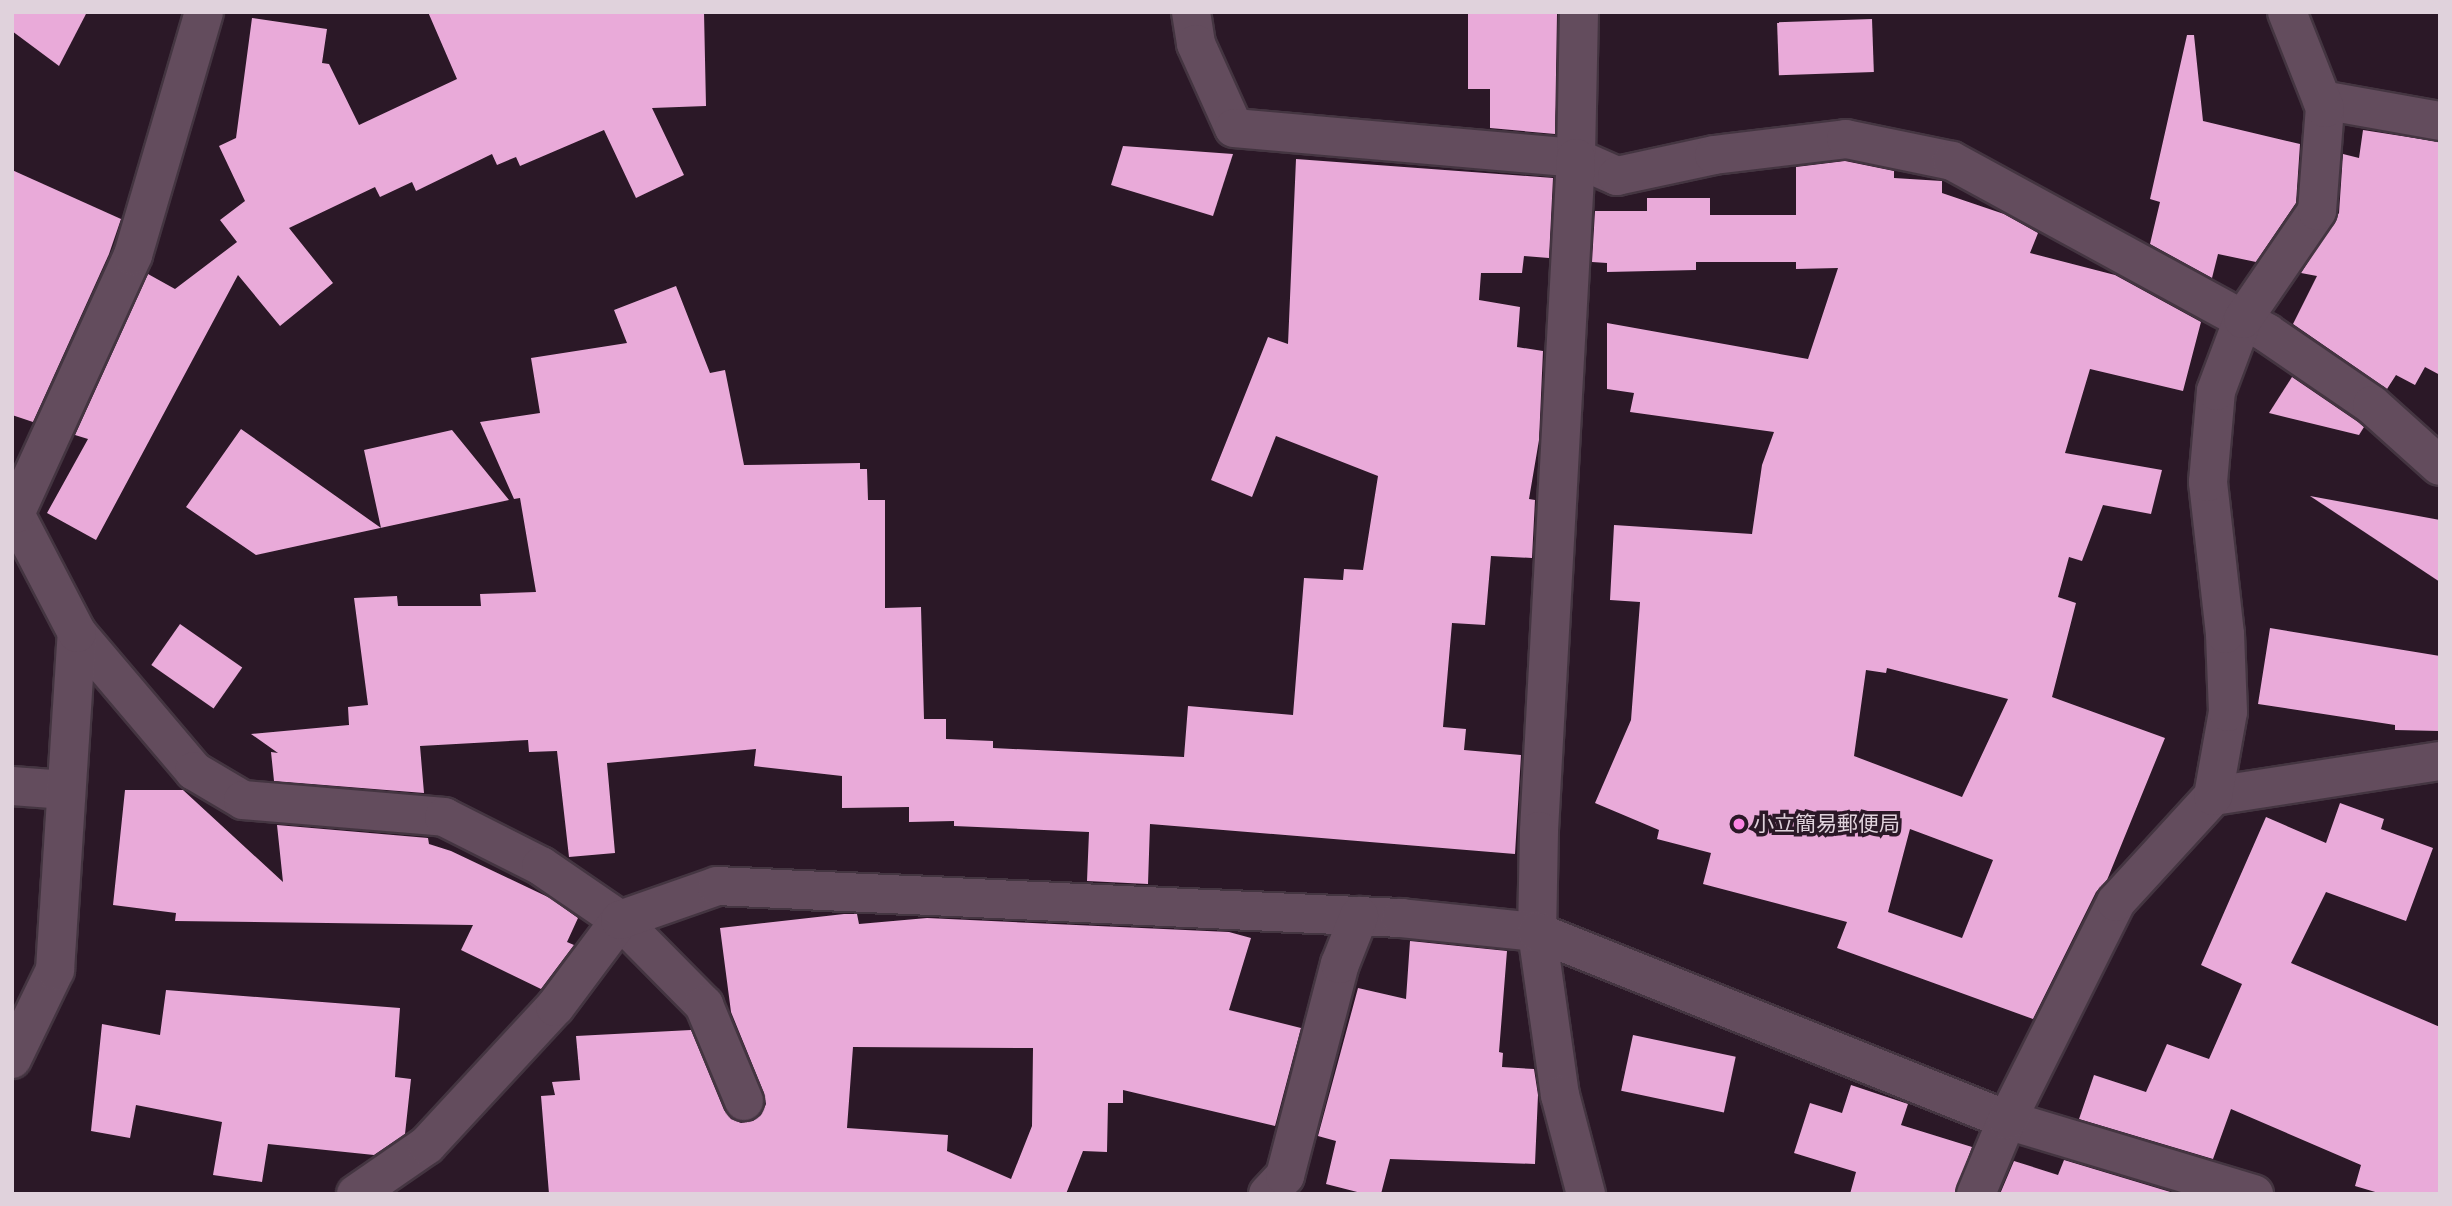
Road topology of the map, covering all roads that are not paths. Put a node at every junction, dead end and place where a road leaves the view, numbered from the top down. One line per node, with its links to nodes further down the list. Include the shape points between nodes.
1 (204, 12): 10 (street, via 133,255)
2 (1191, 12): 7 (street, via 1196,44 1234,128)
3 (1579, 12): 7 (street)
4 (2287, 12): 5 (street)
5 (2322, 100): 6 (street); 8 (street, via 2317,211)
6 (2440, 121)
7 (1577, 158): 8 (street, via 1617,176 1714,155 1846,139 1952,161); 18 (street)
8 (2243, 319): 9 (street, via 2372,405); 15 (street, via 2217,391 2208,482 2225,634 2228,712)
9 (2440, 466)
10 (14, 513): 11 (street)
11 (77, 634): 14 (street); 17 (street, via 194,771 243,800 444,817 541,866)
12 (2440, 761): 15 (street)
13 (12, 786): 14 (street)
14 (66, 790): 19 (street, via 55,970)
15 (2213, 796): 21 (street, via 2116,902)
16 (1359, 916): 17 (street, via 717,886); 18 (street); 23 (street, via 1340,964 1285,1176)
17 (620, 919): 20 (street, via 704,1005); 22 (street, via 555,1007 428,1145)
18 (1537, 932): 21 (street); 24 (street, via 1560,1095)
19 (12, 1059)
20 (744, 1101)
21 (2007, 1120): 25 (street); 26 (street)
22 (356, 1194)
23 (1268, 1194)
24 (1587, 1194)
25 (1976, 1194)
26 (2254, 1194)

